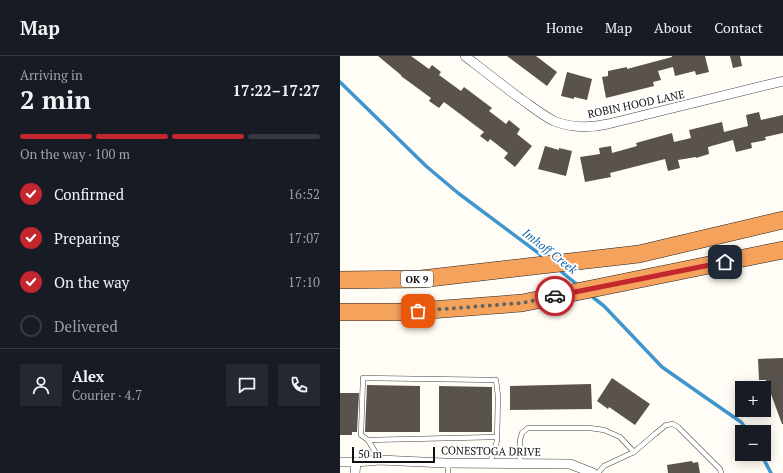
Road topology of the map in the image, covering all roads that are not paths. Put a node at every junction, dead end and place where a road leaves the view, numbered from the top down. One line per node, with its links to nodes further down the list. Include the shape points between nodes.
1 (464, 56): 2 (street, ROBIN HOOD LANE, via 539,112 554,120 584,127 596,127)
2 (783, 81)
3 (783, 220): 5 (highway, OK 9, via 639,254 421,279)
4 (783, 250): 6 (highway, via 522,303 404,312)
5 (340, 280)
6 (340, 312)
7 (497, 437): 8 (lane); 8 (lane, via 496,380 363,378 361,435); 14 (lane)
8 (368, 440): 10 (lane)
9 (634, 452): 15 (lane, via 620,437 604,430 528,428 522,433 520,440); 19 (lane, via 604,466); 20 (lane, via 666,425 674,424 716,464)
10 (380, 460): 12 (street, CONESTOGA DRIVE); 13 (street, CONESTOGA DRIVE)
11 (340, 462): 12 (street, CONESTOGA DRIVE)
12 (356, 462): 16 (street)
13 (448, 463): 14 (street, CONESTOGA DRIVE); 17 (lane)
14 (490, 463): 15 (street, CONESTOGA DRIVE)
15 (520, 464): 18 (street, CONESTOGA DRIVE, via 570,464)
16 (355, 473)
17 (448, 473)
18 (593, 473)
19 (598, 473)
20 (721, 473)

